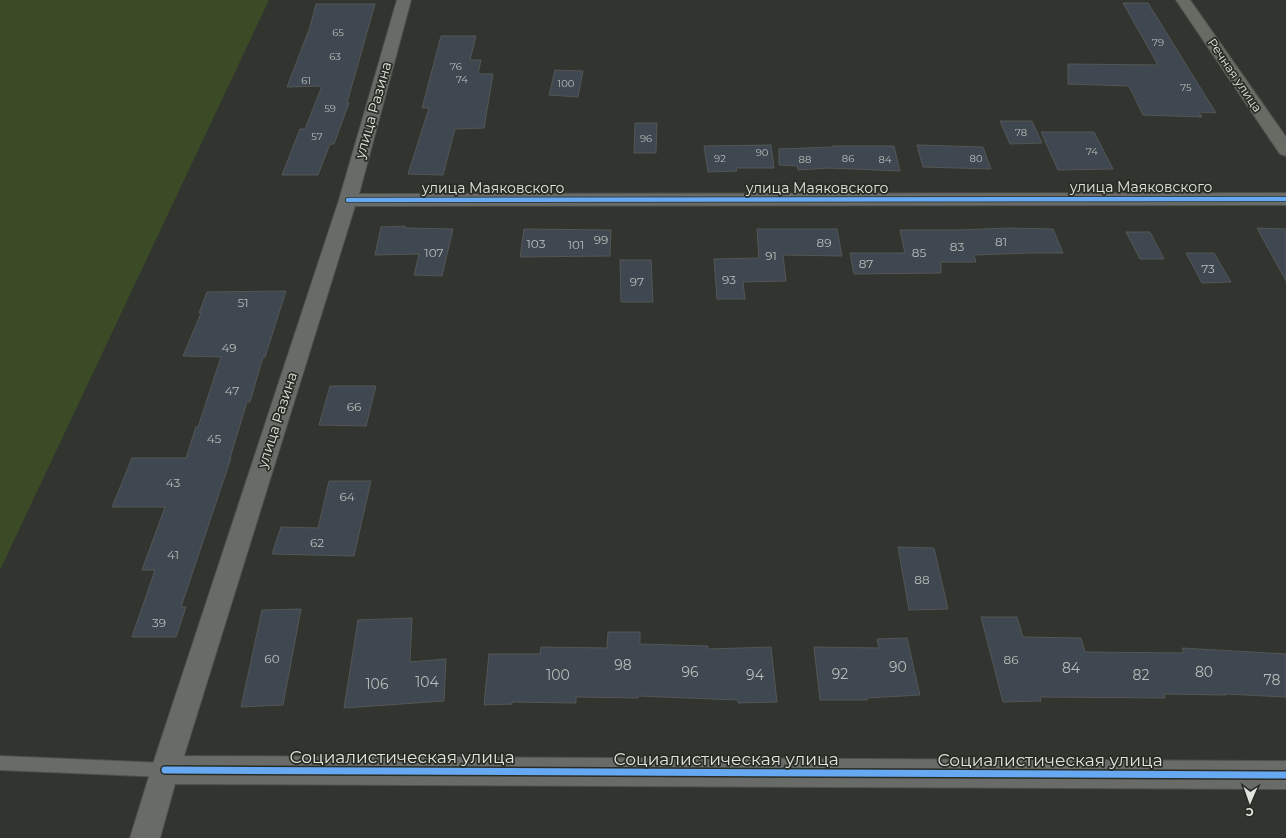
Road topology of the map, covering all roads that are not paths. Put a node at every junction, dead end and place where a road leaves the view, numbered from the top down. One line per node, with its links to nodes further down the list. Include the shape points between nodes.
1 (404, 0): 5 (street, улица Разина)
2 (1183, 0): 3 (street, Речная улица)
3 (1286, 150)
4 (1286, 199): 5 (street, улица Маяковского)
5 (348, 200): 7 (street, улица Разина)
6 (0, 763): 7 (lane)
7 (165, 770): 8 (street, Социалистическая улица); 9 (street, улица Разина)
8 (1286, 775)
9 (145, 838)

